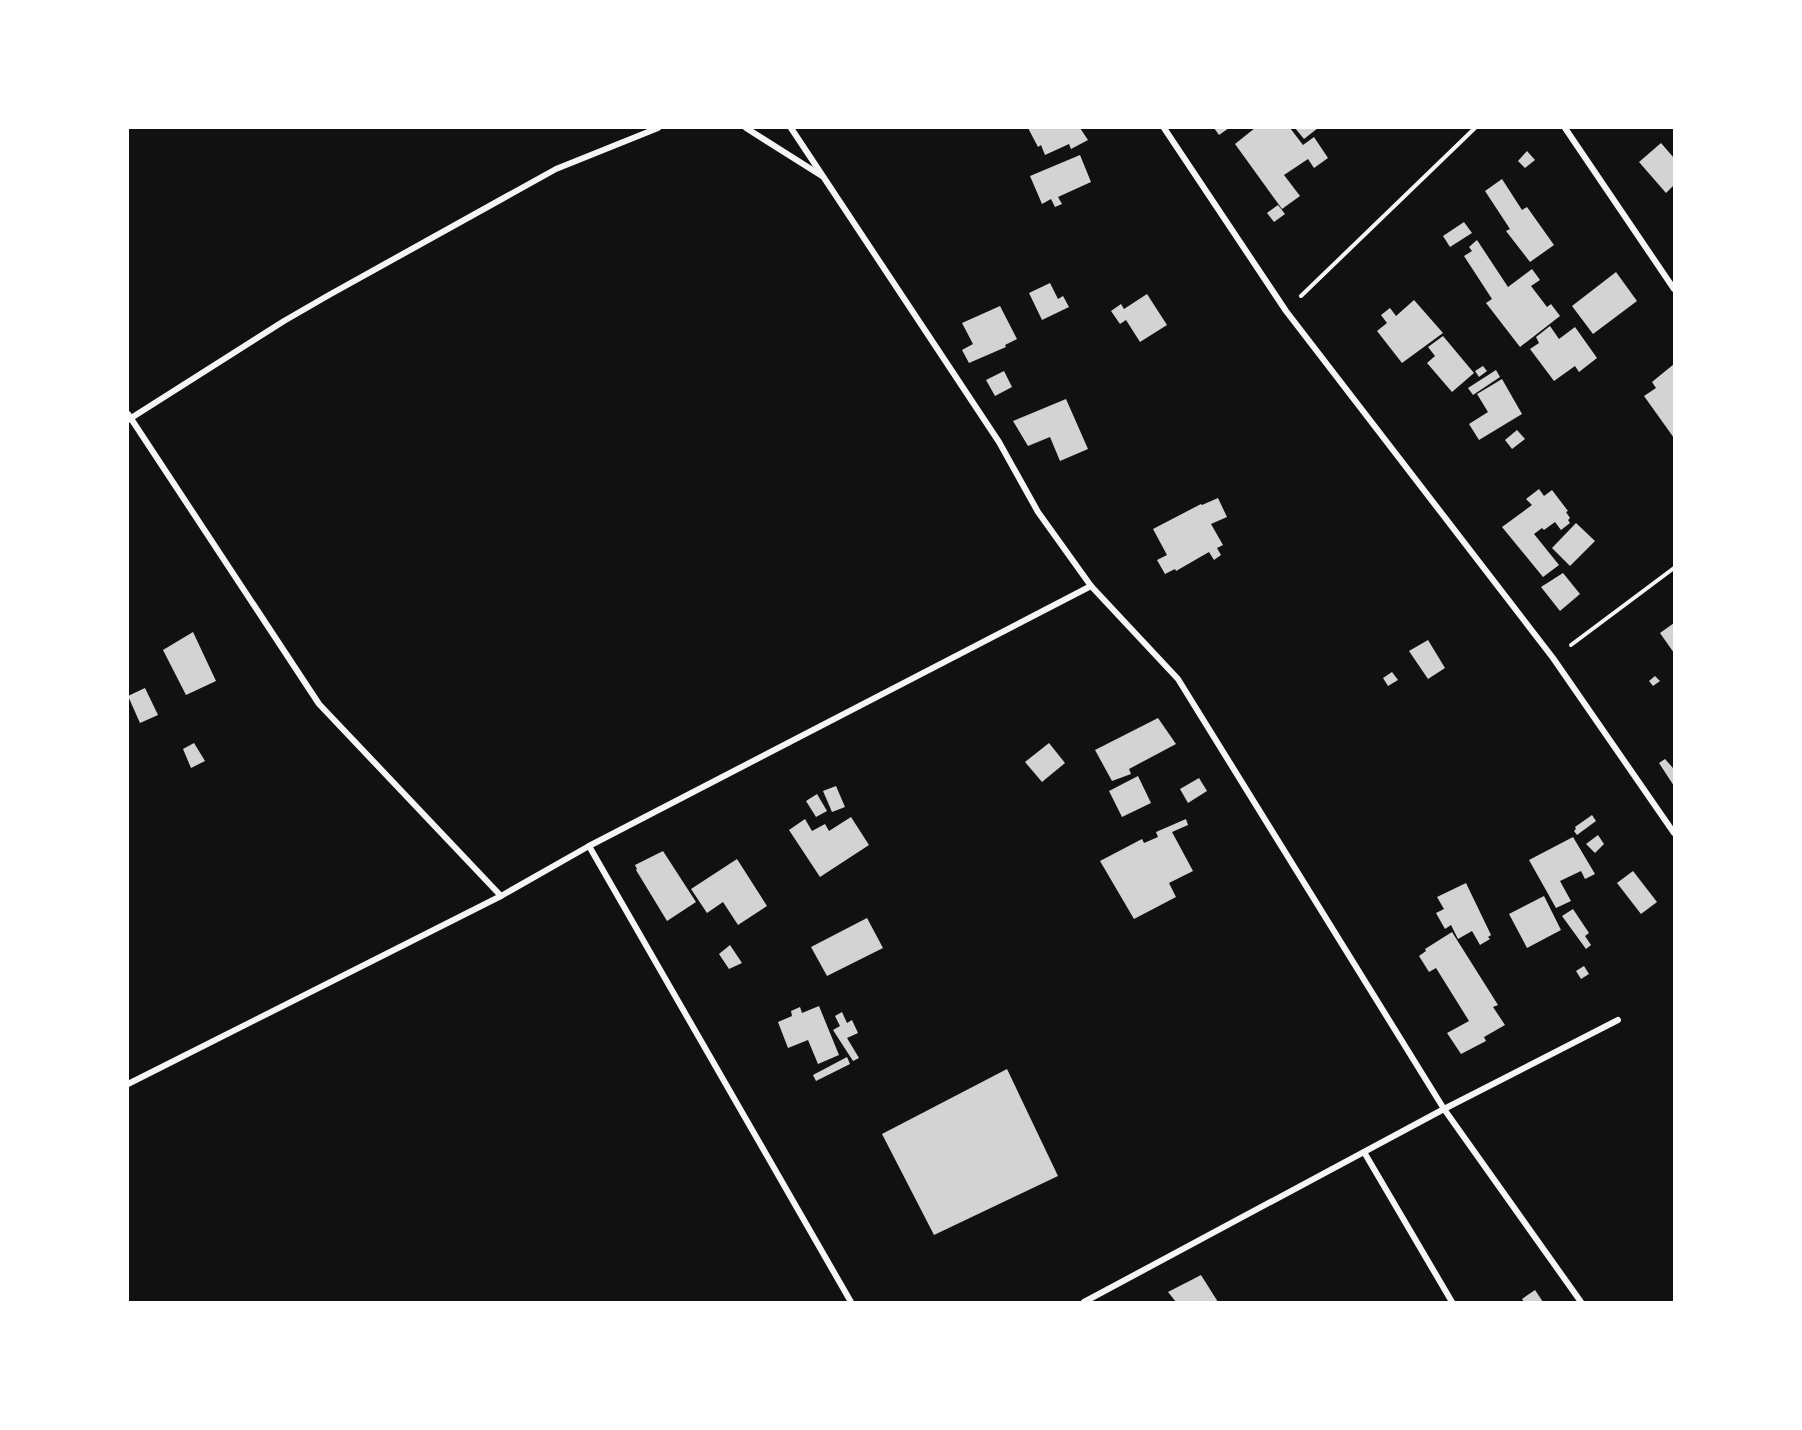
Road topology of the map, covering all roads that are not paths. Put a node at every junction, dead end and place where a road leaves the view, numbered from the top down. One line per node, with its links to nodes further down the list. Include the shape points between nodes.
1 (658, 128): 8 (street, via 556,169 284,321)
2 (746, 128): 6 (street)
3 (791, 128): 6 (street)
4 (1164, 128): 10 (street, via 1286,311 1553,658)
5 (1565, 128): 7 (street)
6 (825, 178): 9 (street, via 999,442 1038,512)
7 (1674, 289)
8 (128, 418): 12 (street, via 319,704)
9 (1091, 586): 11 (street); 15 (street, via 1178,679)
10 (1674, 834)
11 (589, 846): 12 (street); 17 (street)
12 (501, 896): 14 (street)
13 (1618, 1020): 15 (street)
14 (128, 1084)
15 (1444, 1109): 16 (street); 20 (street)
16 (1364, 1152): 18 (street); 19 (street)
17 (851, 1302)
18 (1084, 1302)
19 (1452, 1302)
20 (1581, 1302)

